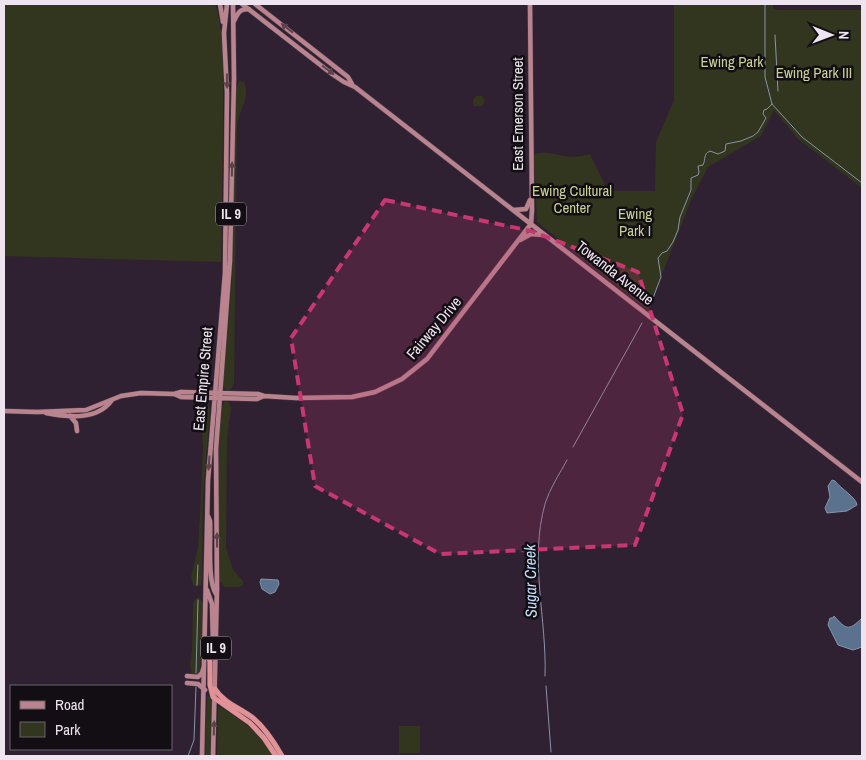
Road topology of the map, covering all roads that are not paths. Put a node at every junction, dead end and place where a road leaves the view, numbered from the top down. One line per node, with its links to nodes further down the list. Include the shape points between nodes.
1 (220, 4): 9 (main road, IL 9)
2 (226, 4): 9 (main road, East Empire Street / IL 9)
3 (233, 4): 8 (main road, East Empire Street / IL 9)
4 (242, 4): 7 (main road, Towanda Avenue)
5 (255, 4): 10 (main road, Towanda Avenue, one-way to 5, via 348,77)
6 (530, 4): 11 (main road, East Emerson Street)
7 (249, 9): 8 (main road, via 238,12); 10 (main road, Towanda Avenue, one-way to 10, via 338,78)
8 (233, 23): 17 (main road, East Empire Street / IL 9, one-way to 8, via 230,261)
9 (224, 33): 16 (main road, East Empire Street / IL 9, one-way to 16, via 227,86 225,249)
10 (352, 84): 12 (main road, Towanda Avenue)
11 (532, 194): 12 (main road, via 526,209); 13 (main road, East Emerson Street)
12 (513, 210): 13 (main road, Towanda Avenue)
13 (531, 224): 14 (main road, Towanda Avenue); 15 (main road, Fairway Drive)
14 (544, 235): 15 (main road, via 531,234); 23 (main road, Towanda Avenue)
15 (519, 240): 17 (main road, Fairway Drive, via 431,355 402,379 375,392 352,397)
16 (214, 395): 17 (main road, Fairway Drive); 18 (main road, Fairway Drive, via 133,394); 24 (main road, East Empire Street / IL 9, one-way to 24)
17 (220, 395): 26 (main road, East Empire Street / IL 9, one-way to 17, via 216,449)
18 (113, 399): 20 (main road, Fairway Drive, via 86,410); 21 (main road, Fairway Drive, via 97,412)
19 (4, 411): 20 (main road, Fairway Drive)
20 (37, 412): 21 (main road, Fairway Drive)
21 (70, 416): 22 (main road)
22 (77, 431)
23 (862, 482)
24 (207, 512): 25 (main road, East Empire Street / IL 9); 26 (main road, via 212,585)
25 (206, 589): 27 (main road, East Empire Street / IL 9); 28 (main road, via 211,599 213,646)
26 (217, 596): 28 (main road, East Empire Street / IL 9)
27 (206, 642): 29 (main road, East Empire Street / IL 9); 34 (highway, via 210,691)
28 (216, 650): 32 (main road, East Empire Street / IL 9)
29 (206, 660): 30 (main road, via 201,675 196,678); 33 (main road, East Empire Street / IL 9)
30 (187, 676)
31 (187, 683): 33 (main road, via 200,685)
32 (215, 689): 34 (main road, East Empire Street / IL 9); 38 (highway, via 256,721)
33 (205, 690): 35 (main road, East Empire Street / IL 9)
34 (215, 700): 36 (main road, East Empire Street / IL 9, one-way to 34); 37 (highway, via 250,723)
35 (202, 756)
36 (213, 756)
37 (276, 756)
38 (282, 756)

